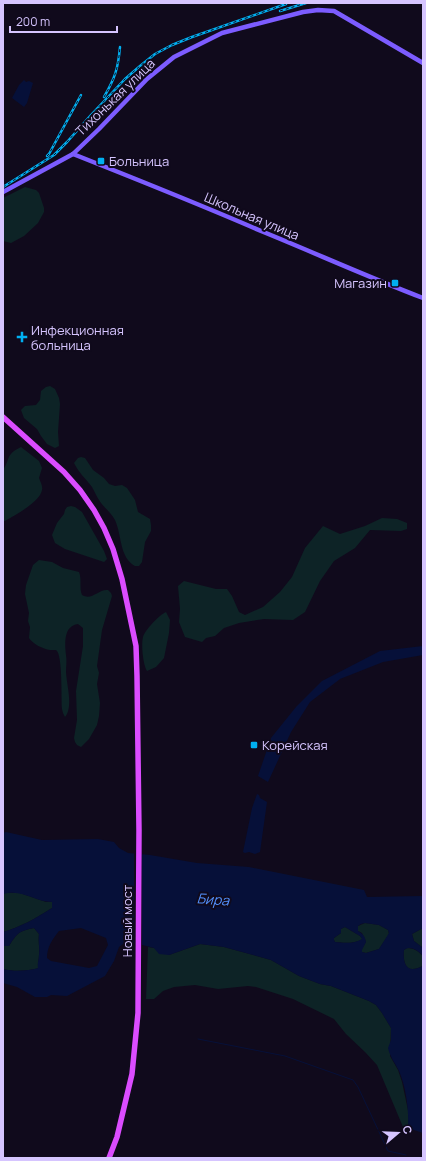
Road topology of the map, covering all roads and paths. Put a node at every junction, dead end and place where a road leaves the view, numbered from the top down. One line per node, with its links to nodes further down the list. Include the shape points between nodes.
1 (423, 63): 2 (street, Тихонькая улица, via 334,11 303,12 222,33 174,57 147,79)
2 (73, 154): 3 (street, Тихонькая улица); 4 (street, Школьная улица)
3 (3, 192)
4 (423, 298)
5 (3, 417): 6 (main road, Новый мост, via 64,472 94,510 113,548 136,646 138,1013 132,1074)
6 (109, 1158)

